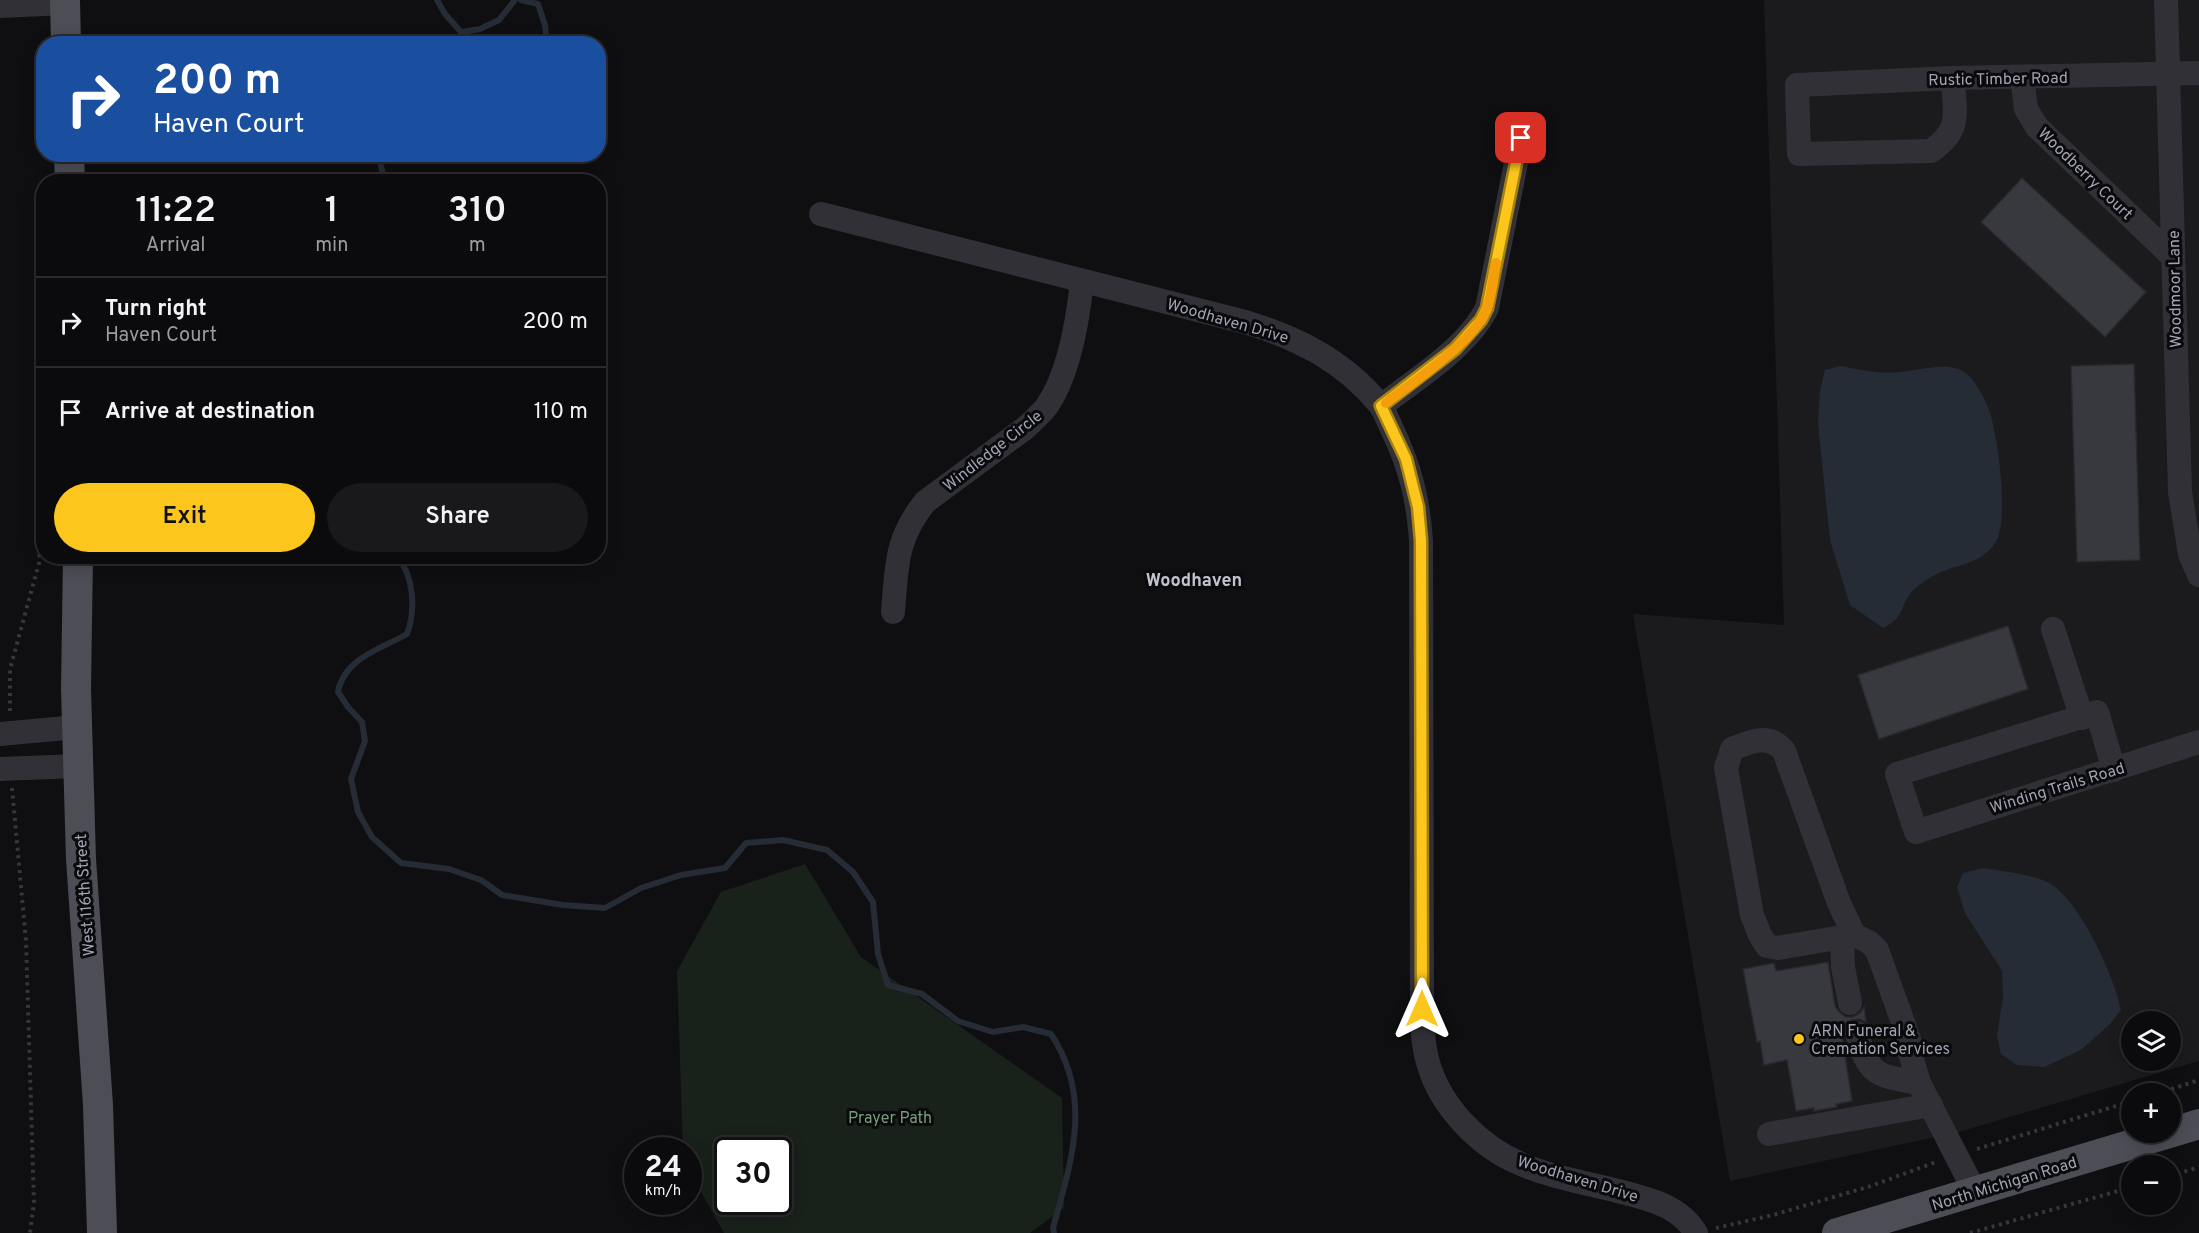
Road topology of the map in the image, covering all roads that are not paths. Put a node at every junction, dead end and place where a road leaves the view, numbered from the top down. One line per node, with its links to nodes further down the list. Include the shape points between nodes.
1 (2166, 0): 6 (street, Woodmoor Lane)
2 (65, 1): 3 (street); 4 (main road)
3 (0, 6)
4 (66, 36)
5 (2199, 73): 6 (street, Rustic Timber Road)
6 (2168, 74): 8 (street, Rustic Timber Road); 11 (street, Woodmoor Lane)
7 (1953, 78): 7 (street, Rustic Timber Road, via 1797,84 1799,154 1931,151 1944,142 1955,126); 8 (street, Rustic Timber Road)
8 (2022, 78): 11 (street, Woodberry Court, via 2026,109 2037,127)
9 (1521, 138): 13 (street, via 1487,308 1481,320 1455,349)
10 (820, 214): 12 (street, Woodhaven Drive)
11 (2173, 257): 15 (street, Woodmoor Lane, via 2180,492 2190,554)
12 (1082, 281): 13 (street, Woodhaven Drive, via 1282,333 1341,368); 16 (street, Windledge Circle, via 1066,363 1048,404 1024,429 925,502 916,513 901,544)
13 (1381, 406): 33 (street, Woodhaven Drive, via 1406,459 1420,529 1422,1021 1430,1069 1457,1116 1494,1149 1542,1171 1652,1200 1679,1213)
14 (78, 564): 19 (main road, West 116th Street)
15 (2199, 575)
16 (893, 612)
17 (2053, 629): 18 (street)
18 (2082, 718): 24 (street, via 2097,712); 24 (street, Winding Trails Road, via 1897,774 1916,832)
19 (77, 727): 20 (street); 22 (main road, West 116th Street)
20 (5, 734)
21 (2199, 742): 24 (street, Winding Trails Road)
22 (78, 766): 23 (street); 34 (main road, West 116th Street)
23 (6, 768)
24 (2114, 770)
25 (1848, 937): 25 (street, via 1778,948 1767,946 1760,935 1752,915 1726,768 1732,749 1767,740 1777,742 1784,751); 26 (street, via 1843,967); 28 (street, via 1869,942 1877,950 1909,1039)
26 (1850, 1003)
27 (1857, 1033): 28 (street, via 1863,1056 1873,1070)
28 (1919, 1083): 29 (street)
29 (1931, 1105): 31 (street); 32 (street)
30 (2199, 1124): 32 (main road, North Michigan Road)
31 (1769, 1134)
32 (1975, 1192): 35 (main road, North Michigan Road)
33 (1702, 1232)
34 (102, 1233)
35 (1837, 1233)

